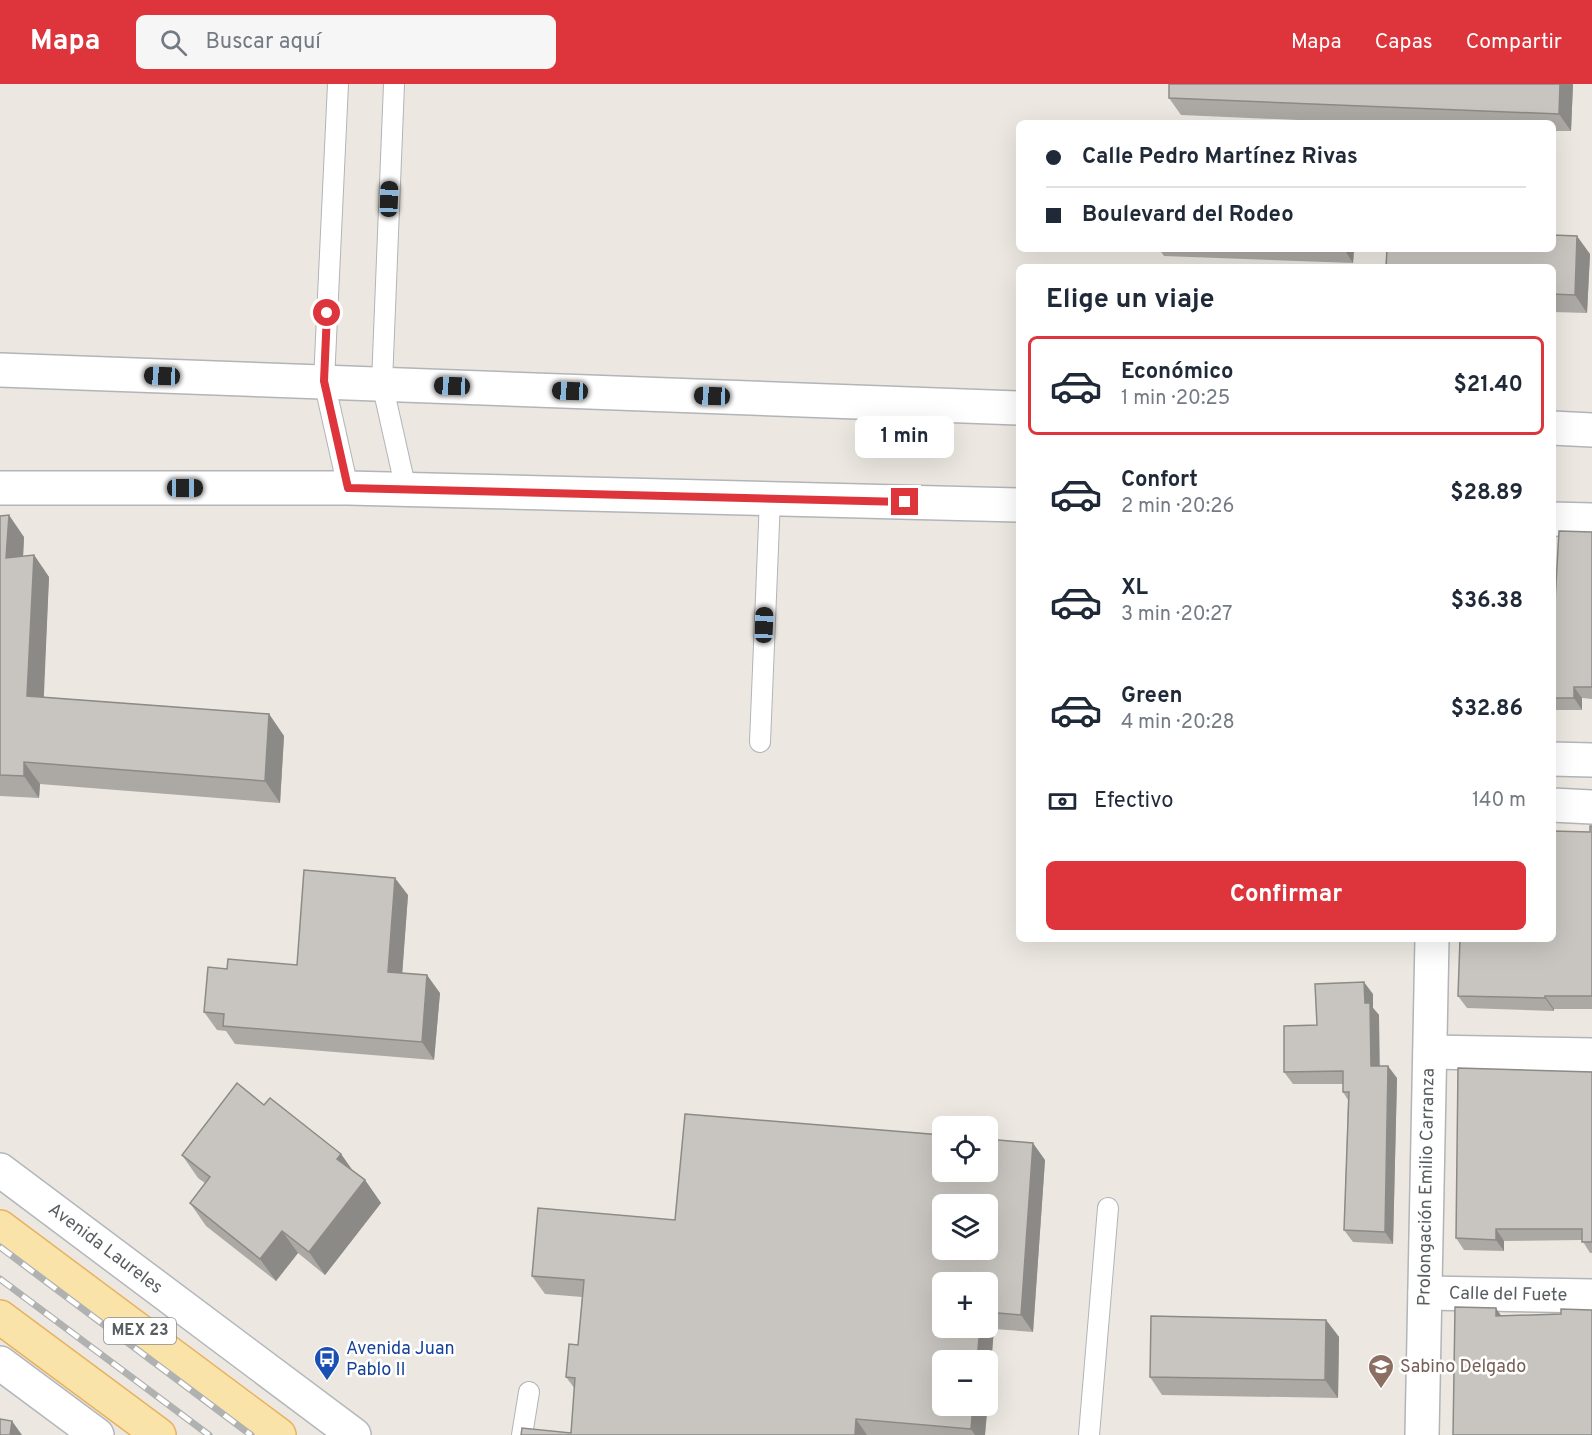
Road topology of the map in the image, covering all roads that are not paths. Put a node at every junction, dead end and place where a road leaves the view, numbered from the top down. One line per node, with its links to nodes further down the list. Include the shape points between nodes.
1 (338, 84): 4 (lane)
2 (394, 84): 5 (lane)
3 (0, 370): 4 (street)
4 (324, 381): 5 (street); 10 (lane)
5 (382, 383): 6 (street); 11 (lane)
6 (1016, 408)
7 (1556, 428): 8 (street)
8 (1592, 430)
9 (0, 488): 10 (street)
10 (348, 488): 11 (street)
11 (406, 490): 12 (street)
12 (770, 499): 13 (street); 16 (lane)
13 (1016, 505)
14 (1556, 519): 15 (street)
15 (1592, 520)
16 (760, 742)
17 (1556, 759): 18 (street)
18 (1592, 760)
19 (1556, 805): 20 (street)
20 (1592, 807)
21 (1432, 942): 22 (street, Prolongación Emilio Carranza)
22 (1430, 1052): 23 (street); 27 (street, Prolongación Emilio Carranza)
23 (1592, 1055)
24 (0, 1170): 37 (street, Avenida Laureles)
25 (1108, 1208): 39 (lane)
26 (0, 1227): 36 (main road, MEX 23)
27 (1425, 1293): 28 (street, Calle del Fuete); 40 (street, Prolongación Emilio Carranza)
28 (1592, 1296)
29 (0, 1317): 31 (main road)
30 (0, 1363): 33 (street)
31 (80, 1377): 34 (main road); 35 (main road)
32 (529, 1392): 38 (lane)
33 (97, 1435)
34 (124, 1435)
35 (159, 1435)
36 (279, 1435)
37 (354, 1435)
38 (522, 1435)
39 (1089, 1435)
40 (1422, 1435)

